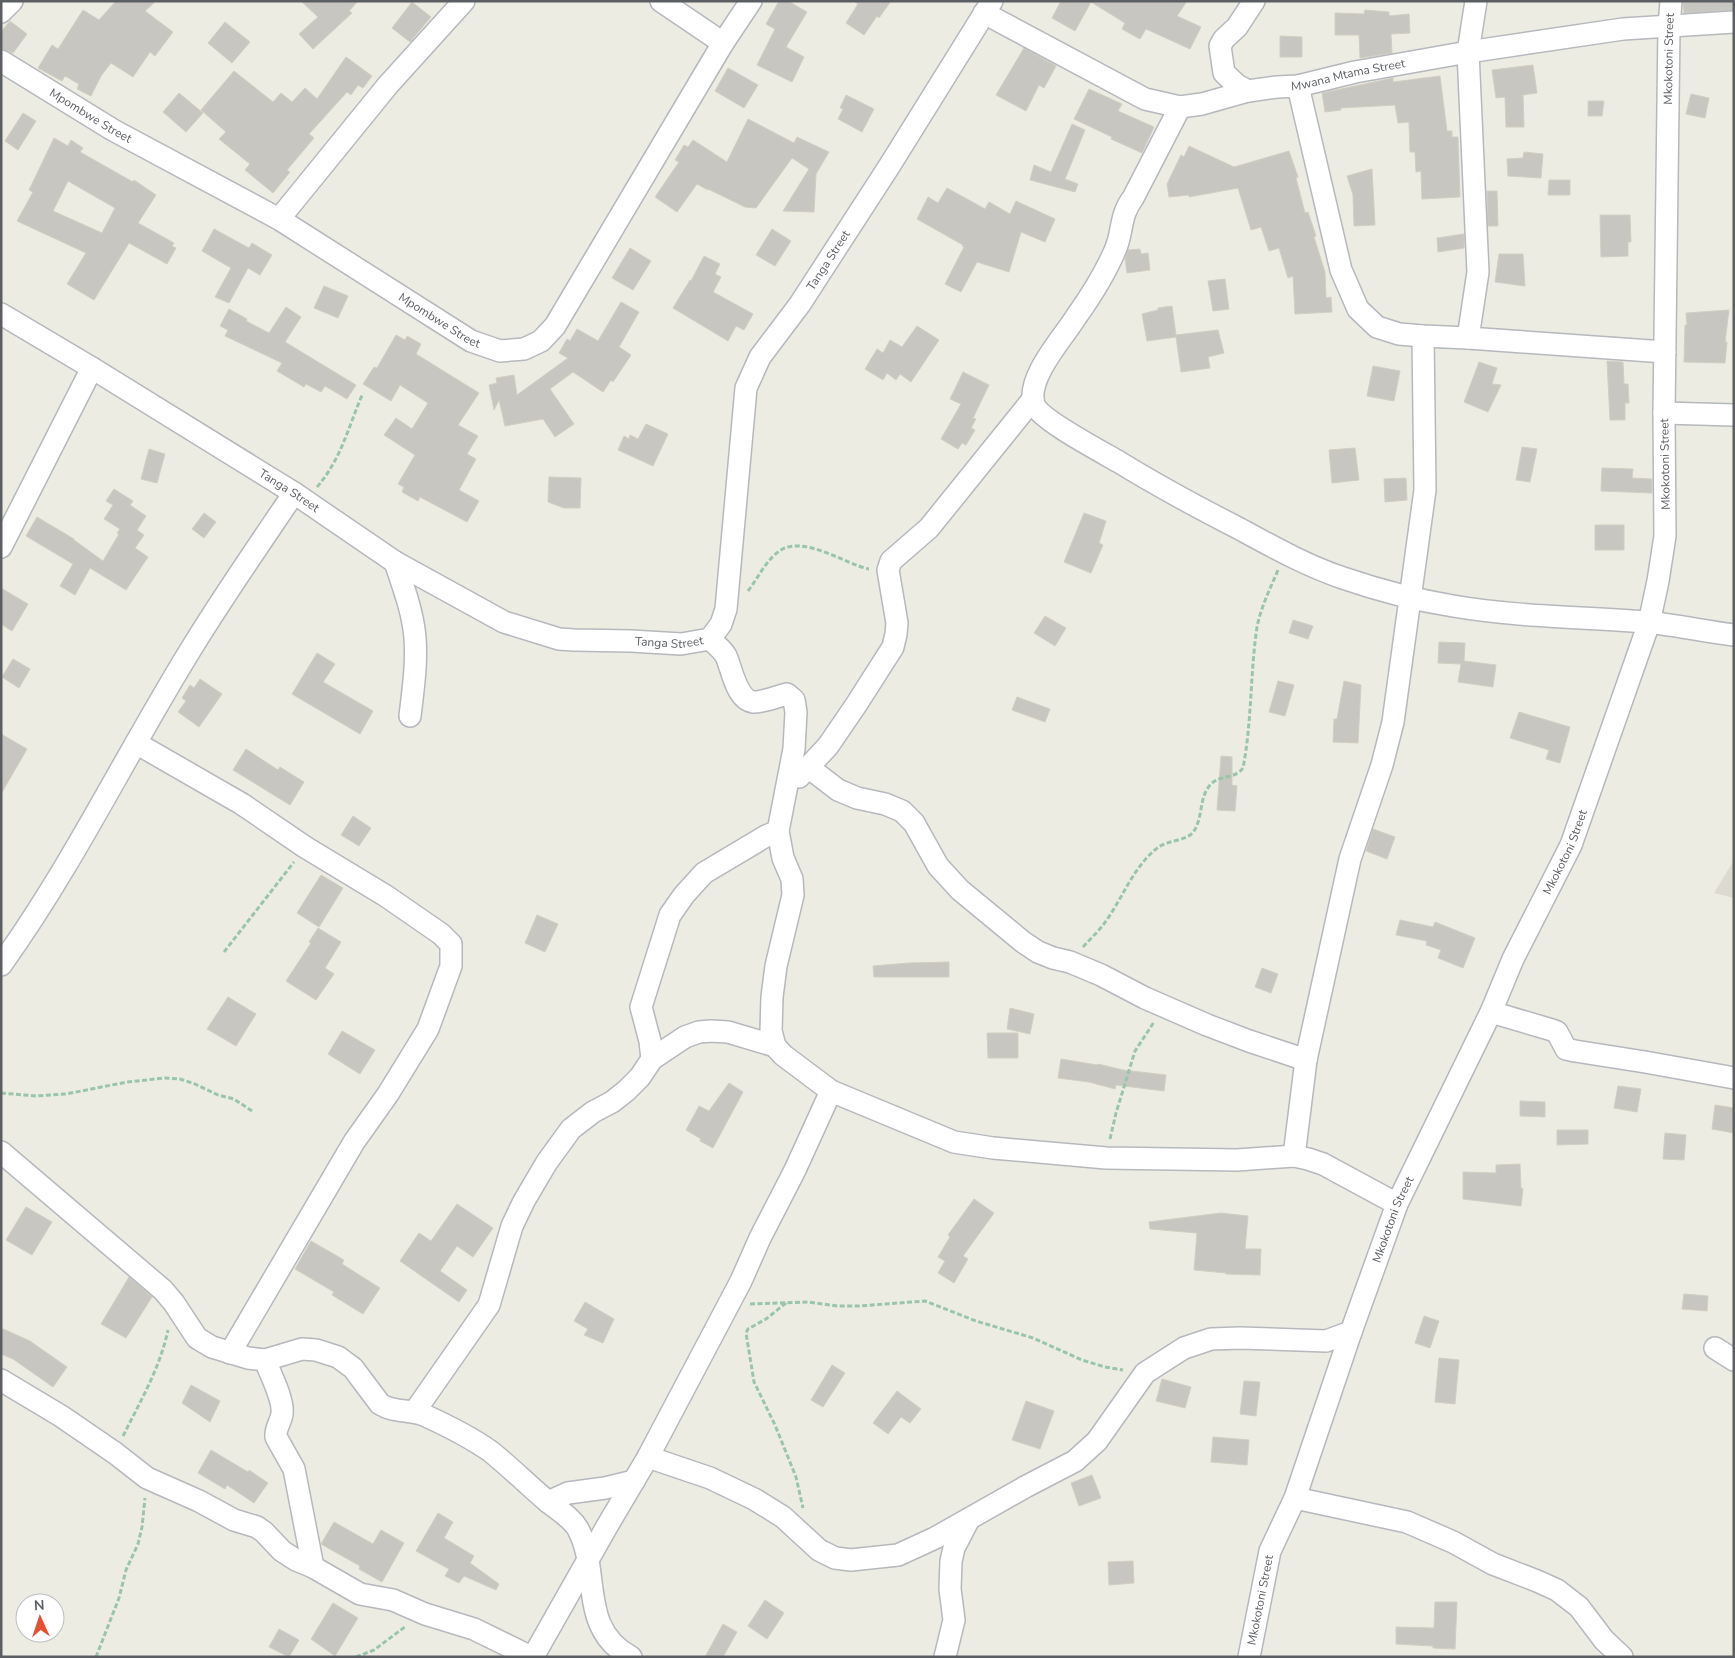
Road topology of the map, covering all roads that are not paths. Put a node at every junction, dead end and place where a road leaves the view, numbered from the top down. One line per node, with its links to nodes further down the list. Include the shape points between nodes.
1 (12, 1): 9 (street)
2 (464, 1): 18 (street, via 388,85)
3 (661, 1): 12 (street)
4 (751, 1): 12 (street, Mpombwe Street)
5 (1254, 1): 16 (street, via 1220,46 1224,73)
6 (1476, 1): 13 (street)
7 (1671, 1): 11 (street, Mkokotoni Street)
8 (988, 7): 17 (street, Mwana Mtama Street, via 1145,99); 33 (street, Tanga Street, via 805,296 760,357 746,388 726,609)
9 (1, 12)
10 (1734, 22): 11 (street, Mwana Mtama Street)
11 (1669, 27): 13 (street, Mwana Mtama Street, via 1624,30); 22 (street, Mkokotoni Street)
12 (723, 43): 18 (street, Mpombwe Street, via 554,326 541,341 524,349 500,351 471,341)
13 (1468, 52): 15 (street, Mwana Mtama Street, via 1355,72); 21 (street, via 1478,272)
14 (1, 61): 18 (street, Mpombwe Street, via 113,130)
15 (1298, 86): 16 (street, Mwana Mtama Street); 20 (street, via 1341,270 1358,309 1377,327 1399,334)
16 (1248, 91): 17 (street, Mwana Mtama Street)
17 (1180, 107): 24 (street, via 1127,206 1116,247 1102,275 1048,358 1035,384)
18 (279, 219)
19 (1, 314): 23 (street, Tanga Street)
20 (1423, 336): 21 (street); 30 (street, via 1425,490)
21 (1468, 338): 22 (street)
22 (1666, 352): 25 (street, Mkokotoni Street)
23 (92, 368): 27 (street, Tanga Street); 28 (street)
24 (1033, 399): 30 (street, via 1037,410 1060,427 1153,483 1284,553 1341,578); 36 (street, via 929,528 891,561 888,566 897,623 893,647 828,746)
25 (1664, 413): 26 (street); 31 (street, Mkokotoni Street, via 1665,536)
26 (1734, 415)
27 (299, 497): 29 (street, Tanga Street); 35 (street, via 196,640)
28 (1, 547)
29 (395, 562): 33 (street, Tanga Street, via 504,622 559,639 681,644); 34 (street, via 415,637 416,663)
30 (1411, 597): 31 (street, via 1497,612); 43 (street, via 1388,747 1350,859)
31 (1649, 623): 32 (street); 40 (street, Mkokotoni Street, via 1571,845 1513,959)
32 (1734, 635)
33 (710, 639): 37 (street, via 723,652 734,681 752,702 787,694 794,700 794,749)
34 (410, 716)
35 (136, 743): 39 (street, via 70,860); 51 (street, via 242,804 386,896 451,944 451,966 428,1030 354,1142)
36 (808, 767): 37 (street); 43 (street, via 838,790 902,811 914,824 938,866 960,890 1038,952 1101,975 1207,1025)
37 (785, 792): 38 (street)
38 (778, 830): 41 (street, via 783,858 792,879 793,895 772,997 771,1031); 42 (street, via 704,873 670,915 641,1008)
39 (1, 965)
40 (1491, 1012): 44 (street, via 1557,1032 1566,1049 1575,1052); 48 (street, Mkokotoni Street)
41 (775, 1046): 42 (street, via 728,1032 699,1032 685,1037); 45 (street)
42 (652, 1059): 55 (street, via 626,1091 571,1129 547,1162 512,1226 489,1305)
43 (1306, 1060): 47 (street)
44 (1734, 1078)
45 (831, 1091): 47 (street, via 954,1142 1003,1149 1106,1158 1237,1160); 56 (street, via 729,1304)
46 (1, 1152): 51 (street, via 163,1290 198,1338)
47 (1294, 1156): 48 (street, via 1323,1164)
48 (1397, 1204): 49 (street, Mkokotoni Street)
49 (1351, 1332): 58 (street, Mkokotoni Street); 60 (street, via 1326,1341 1212,1339 1184,1348 1145,1373 1097,1441 1076,1461)
50 (1715, 1348): 53 (street)
51 (230, 1353): 52 (street)
52 (265, 1360): 55 (street, via 302,1349 338,1357 353,1368 380,1404 386,1408); 62 (street, via 282,1405 276,1437 294,1469)
53 (1734, 1360)
54 (1, 1380): 62 (street, via 61,1416 147,1478 234,1520 257,1527 282,1551)
55 (416, 1411): 59 (street, via 489,1451)
56 (648, 1457): 57 (street); 60 (street, via 710,1478 754,1499 783,1517 819,1550 835,1558 851,1560 898,1554 914,1549)
57 (634, 1481): 59 (street, via 568,1493); 61 (street)
58 (1295, 1498): 66 (street, Mkokotoni Street, via 1270,1551); 67 (street, via 1407,1522 1493,1564 1557,1590 1579,1607 1604,1640)
59 (548, 1502): 61 (street, via 578,1529)
60 (969, 1519): 65 (street, via 951,1561 954,1620)
61 (588, 1558): 63 (street); 64 (street, via 592,1598 598,1618 608,1638)
62 (313, 1567): 63 (street, via 360,1594 393,1600 474,1629)
63 (532, 1657)
64 (631, 1657)
65 (945, 1657)
66 (1249, 1657)
67 (1622, 1657)

